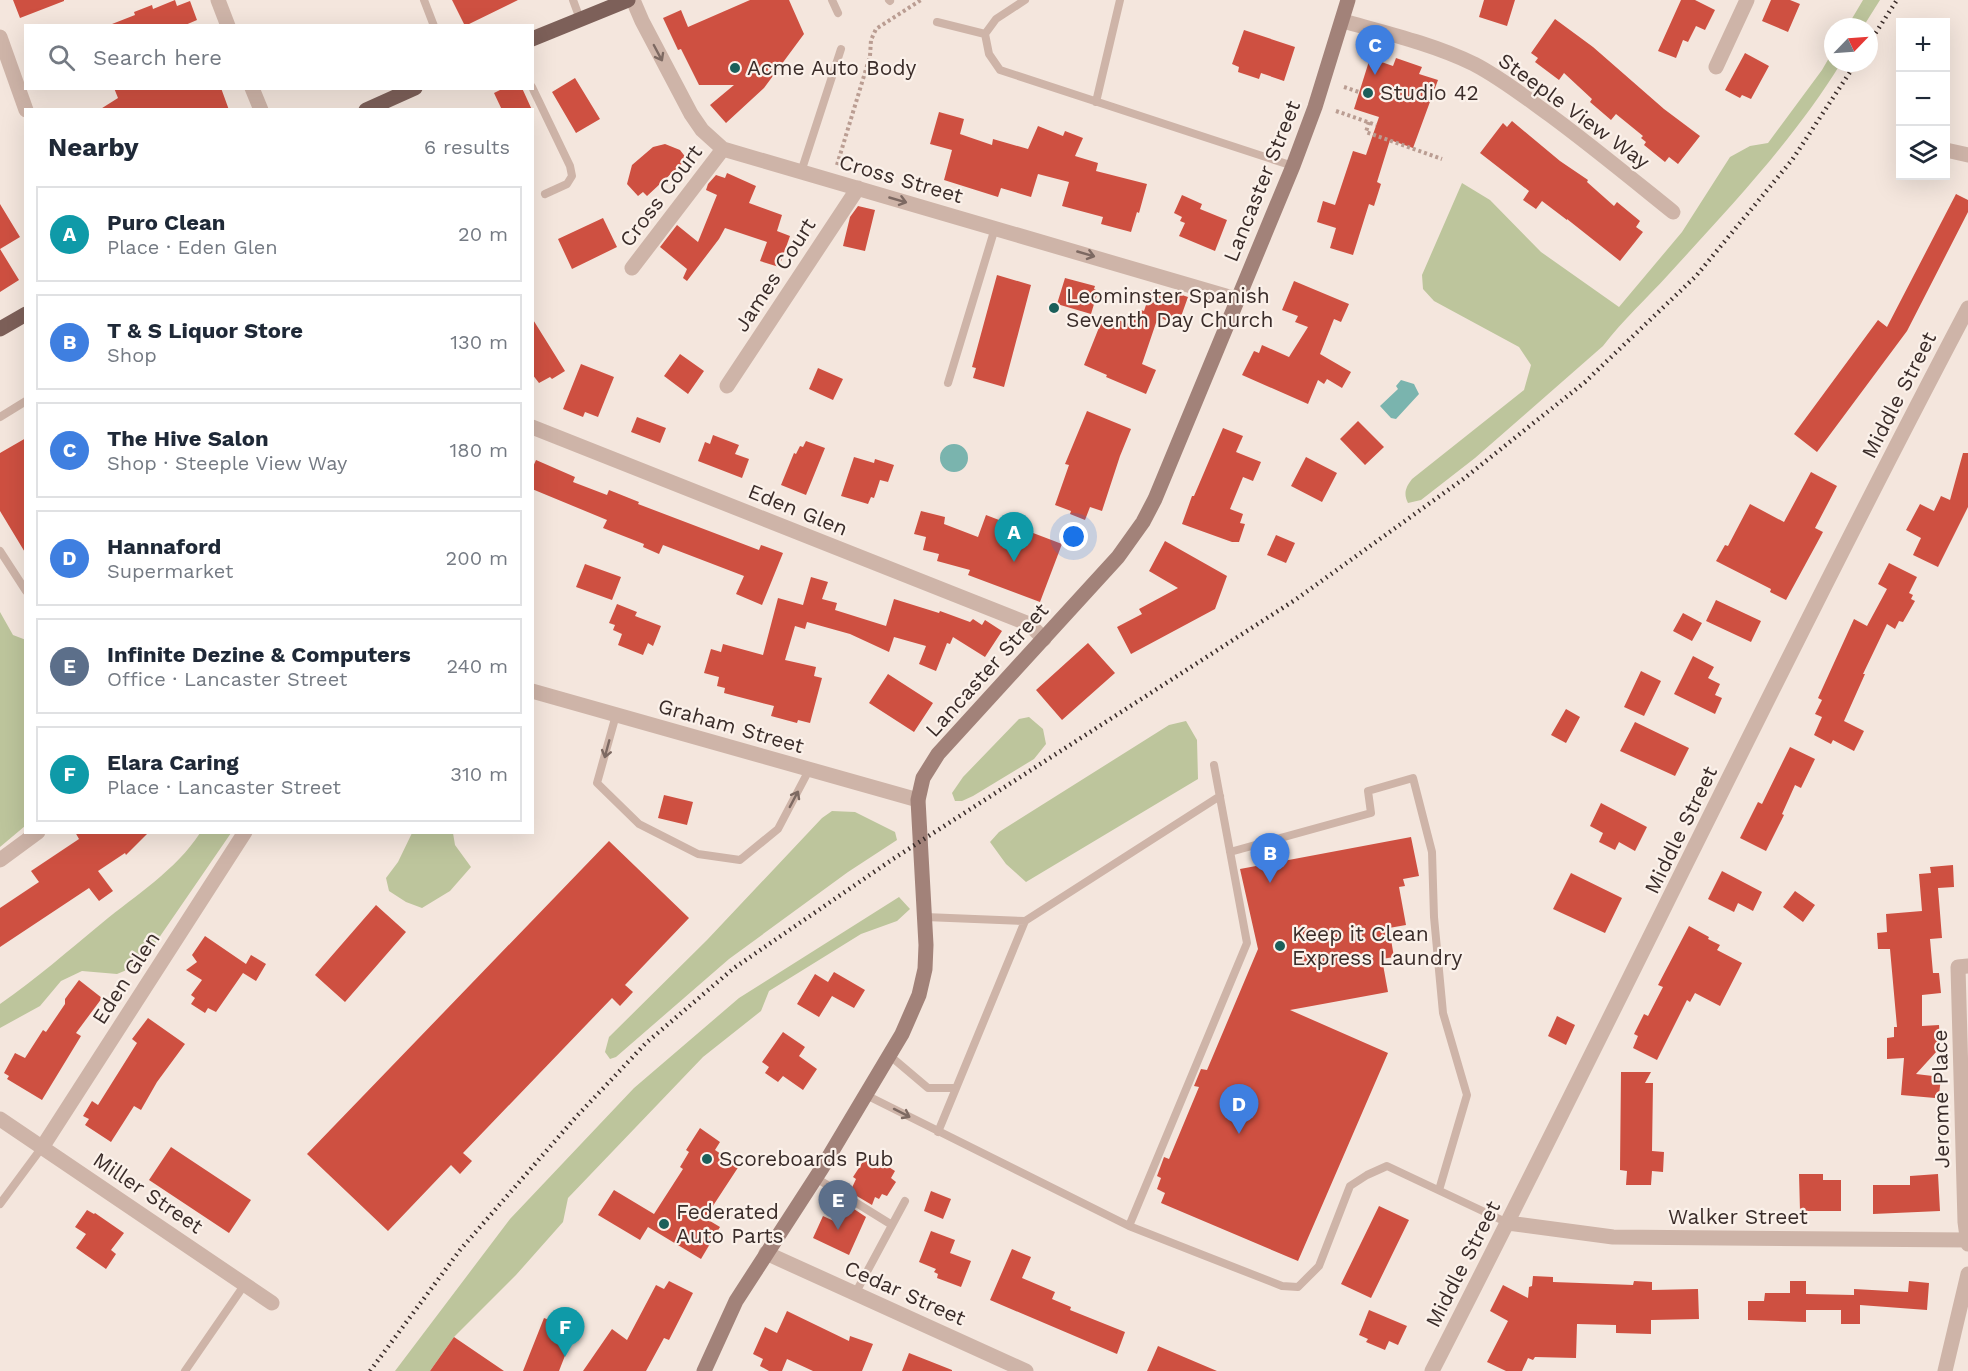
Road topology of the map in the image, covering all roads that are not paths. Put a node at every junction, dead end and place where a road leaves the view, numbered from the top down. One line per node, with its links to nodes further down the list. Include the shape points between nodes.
1 (218, 0): 15 (street)
2 (423, 0): 16 (lane)
3 (573, 0): 12 (lane)
4 (628, 0): 12 (main road)
5 (633, 0): 29 (street, Cross Street, one-way to 29, via 691,114)
6 (832, 0): 11 (lane)
7 (1025, 0): 17 (lane, via 996,19)
8 (1120, 0): 25 (lane)
9 (1348, 0): 13 (main road, Lancaster Street)
10 (1747, 0): 21 (street)
11 (838, 14)
12 (580, 19): 19 (main road)
13 (1343, 21): 32 (main road, Lancaster Street); 36 (street, Steeple View Way, via 1437,49 1509,84)
14 (937, 22): 17 (lane)
15 (227, 24)
16 (433, 24)
17 (985, 34): 25 (lane, via 989,54 1000,70)
18 (0, 37): 26 (street)
19 (534, 38)
20 (841, 49): 33 (lane)
21 (1716, 67)
22 (253, 90): 27 (street)
23 (411, 90): 28 (main road)
24 (533, 90): 35 (lane, via 572,176 567,184)
25 (1096, 102): 32 (lane)
26 (25, 108)
27 (260, 108)
28 (370, 108)
29 (723, 149): 33 (street, Cross Street); 38 (street, Cross Court)
30 (1950, 151): 31 (street)
31 (1968, 155)
32 (1293, 166): 39 (main road, Lancaster Street)
33 (801, 172): 34 (street, Cross Street)
34 (858, 188): 37 (street, Cross Street, one-way to 37); 44 (street, James Court)
35 (545, 194)
36 (1673, 212)
37 (994, 228): 39 (street, Cross Street, one-way to 39); 43 (lane)
38 (632, 268)
39 (1236, 299): 50 (main road, Lancaster Street, via 1143,522 1118,557)
40 (1968, 308): 74 (street, Middle Street)
41 (24, 315): 42 (main road)
42 (0, 329)
43 (948, 382)
44 (727, 386)
45 (24, 402): 46 (lane)
46 (0, 417)
47 (534, 428): 50 (street, Eden Glen, via 1029,624)
48 (0, 551): 49 (lane)
49 (24, 588)
50 (1044, 639): 56 (main road, Lancaster Street, via 938,754 923,778)
51 (534, 692): 52 (street, Graham Street)
52 (616, 715): 54 (street, Graham Street); 54 (lane, one-way to 54, via 597,783 639,824 698,854 740,860 778,829)
53 (1214, 765): 55 (lane)
54 (809, 770): 56 (street, Graham Street)
55 (1220, 796): 59 (lane); 62 (lane)
56 (918, 800): 61 (main road, Lancaster Street)
57 (35, 834): 60 (street)
58 (243, 834): 69 (street, Eden Glen)
59 (1230, 852): 71 (lane, via 1371,813 1368,791 1413,778 1432,852 1443,1013 1467,1095); 76 (lane, via 1246,943)
60 (0, 860)
61 (925, 917): 62 (lane); 64 (main road, Lancaster Street, via 925,969 919,995)
62 (1025, 921): 65 (lane)
63 (1968, 966): 77 (street, Jerome Place, via 1958,967)
64 (889, 1055): 65 (lane, via 928,1088); 66 (main road, Lancaster Street)
65 (956, 1088): 68 (lane)
66 (866, 1095): 68 (lane, one-way to 68); 70 (main road, Lancaster Street)
67 (0, 1119): 69 (street, Miller Street)
68 (938, 1132): 76 (lane)
69 (43, 1146): 73 (lane); 80 (street, Miller Street)
70 (816, 1178): 75 (lane); 78 (main road, Lancaster Street)
71 (1439, 1190): 74 (lane); 76 (lane, via 1387,1166 1350,1186 1319,1266 1298,1287 1282,1286)
72 (905, 1201): 75 (lane)
73 (0, 1204)
74 (1508, 1222): 77 (street, Walker Street, via 1613,1237); 86 (street, Middle Street)
75 (892, 1226): 81 (lane)
76 (1129, 1226)
77 (1968, 1242)
78 (766, 1253): 81 (street, Cedar Street); 84 (main road, Lancaster Street, via 736,1301)
79 (1968, 1274): 87 (street)
80 (244, 1284): 82 (street, Miller Street); 83 (lane)
81 (855, 1294): 85 (street, Cedar Street)
82 (272, 1303)
83 (185, 1371)
84 (704, 1371)
85 (1026, 1371)
86 (1432, 1371)
87 (1945, 1371)

